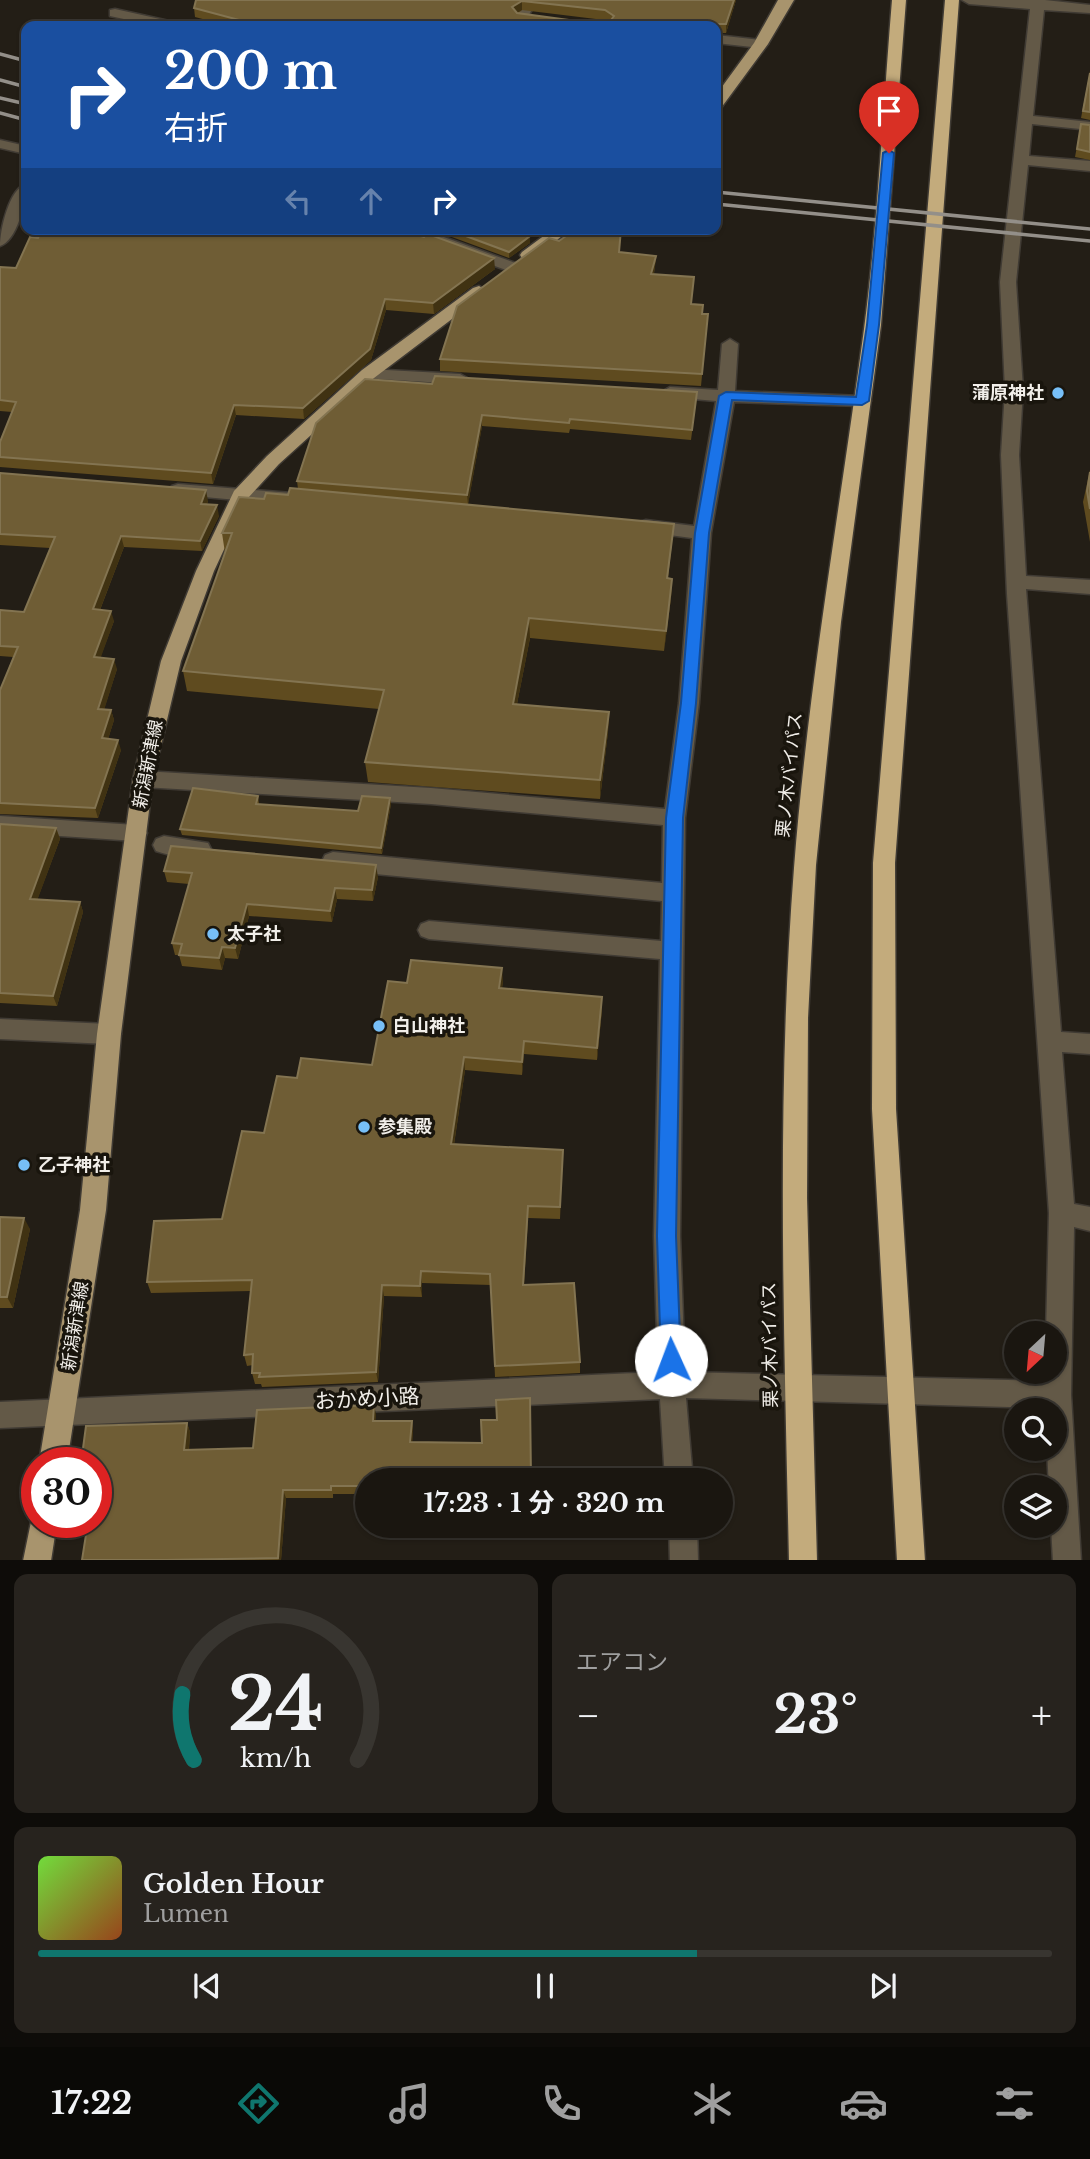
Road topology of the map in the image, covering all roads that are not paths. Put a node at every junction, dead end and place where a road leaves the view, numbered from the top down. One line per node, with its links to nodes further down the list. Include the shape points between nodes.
1 (531, 0): 9 (street)
2 (787, 0): 12 (main road)
3 (899, 0): 30 (highway, 栗ノ木バイパス, via 878,273)
4 (952, 0): 56 (highway, via 884,863 884,1109)
5 (969, 0): 6 (street)
6 (1038, 4): 8 (street); 14 (street)
7 (119, 6): 10 (street)
8 (1090, 9)
9 (524, 20)
10 (160, 21)
11 (721, 40): 12 (street)
12 (761, 44): 13 (main road)
13 (721, 98)
14 (1024, 119): 15 (street); 18 (street)
15 (1090, 126)
16 (0, 144): 17 (street)
17 (21, 149)
18 (1019, 160): 19 (street); 36 (street, via 1008,282)
19 (1090, 166)
20 (21, 202): 23 (street)
21 (424, 235): 24 (street)
22 (555, 235): 24 (main road, 新潟新津線)
23 (0, 241)
24 (512, 267): 26 (main road, 新潟新津線)
25 (730, 344): 29 (street)
26 (368, 374): 27 (street); 32 (main road, 新潟新津線)
27 (478, 380)
28 (657, 391): 29 (street)
29 (726, 396): 30 (street); 35 (street)
30 (862, 401): 55 (highway, 栗ノ木バイパス, via 831,622 806,865 796,1018)
31 (160, 488): 32 (street)
32 (240, 495): 33 (street); 38 (main road, 新潟新津線, via 171,660)
33 (309, 500)
34 (630, 525): 35 (street)
35 (702, 533): 39 (street)
36 (1017, 582): 37 (street); 50 (street)
37 (1090, 587)
38 (143, 779): 39 (street, via 431,796); 41 (main road, 新潟新津線)
39 (674, 818): 45 (street)
40 (0, 824): 41 (street)
41 (136, 833): 49 (main road, 新潟新津線)
42 (164, 845): 43 (street)
43 (219, 850)
44 (315, 859): 45 (street)
45 (672, 893): 47 (street)
46 (429, 930): 47 (street)
47 (672, 951): 54 (street, via 667,1236)
48 (0, 1029): 49 (street)
49 (109, 1034): 58 (main road, 新潟新津線, via 93,1210)
50 (1050, 1041): 51 (street); 52 (street)
51 (1090, 1044)
52 (1062, 1213): 53 (street); 57 (street)
53 (1090, 1219)
54 (672, 1385): 55 (street, おかめ小路); 58 (street, おかめ小路); 61 (street)
55 (797, 1386): 56 (street, おかめ小路); 66 (highway, 栗ノ木バイパス)
56 (898, 1388): 57 (street, おかめ小路); 67 (highway)
57 (1058, 1395): 68 (street)
58 (62, 1413): 59 (street, おかめ小路); 60 (main road, 新潟新津線)
59 (0, 1415)
60 (56, 1447)
61 (678, 1468)
62 (40, 1538): 64 (main road)
63 (683, 1538): 65 (street)
64 (37, 1560)
65 (684, 1560)
66 (803, 1560)
67 (911, 1560)
68 (1067, 1560)

